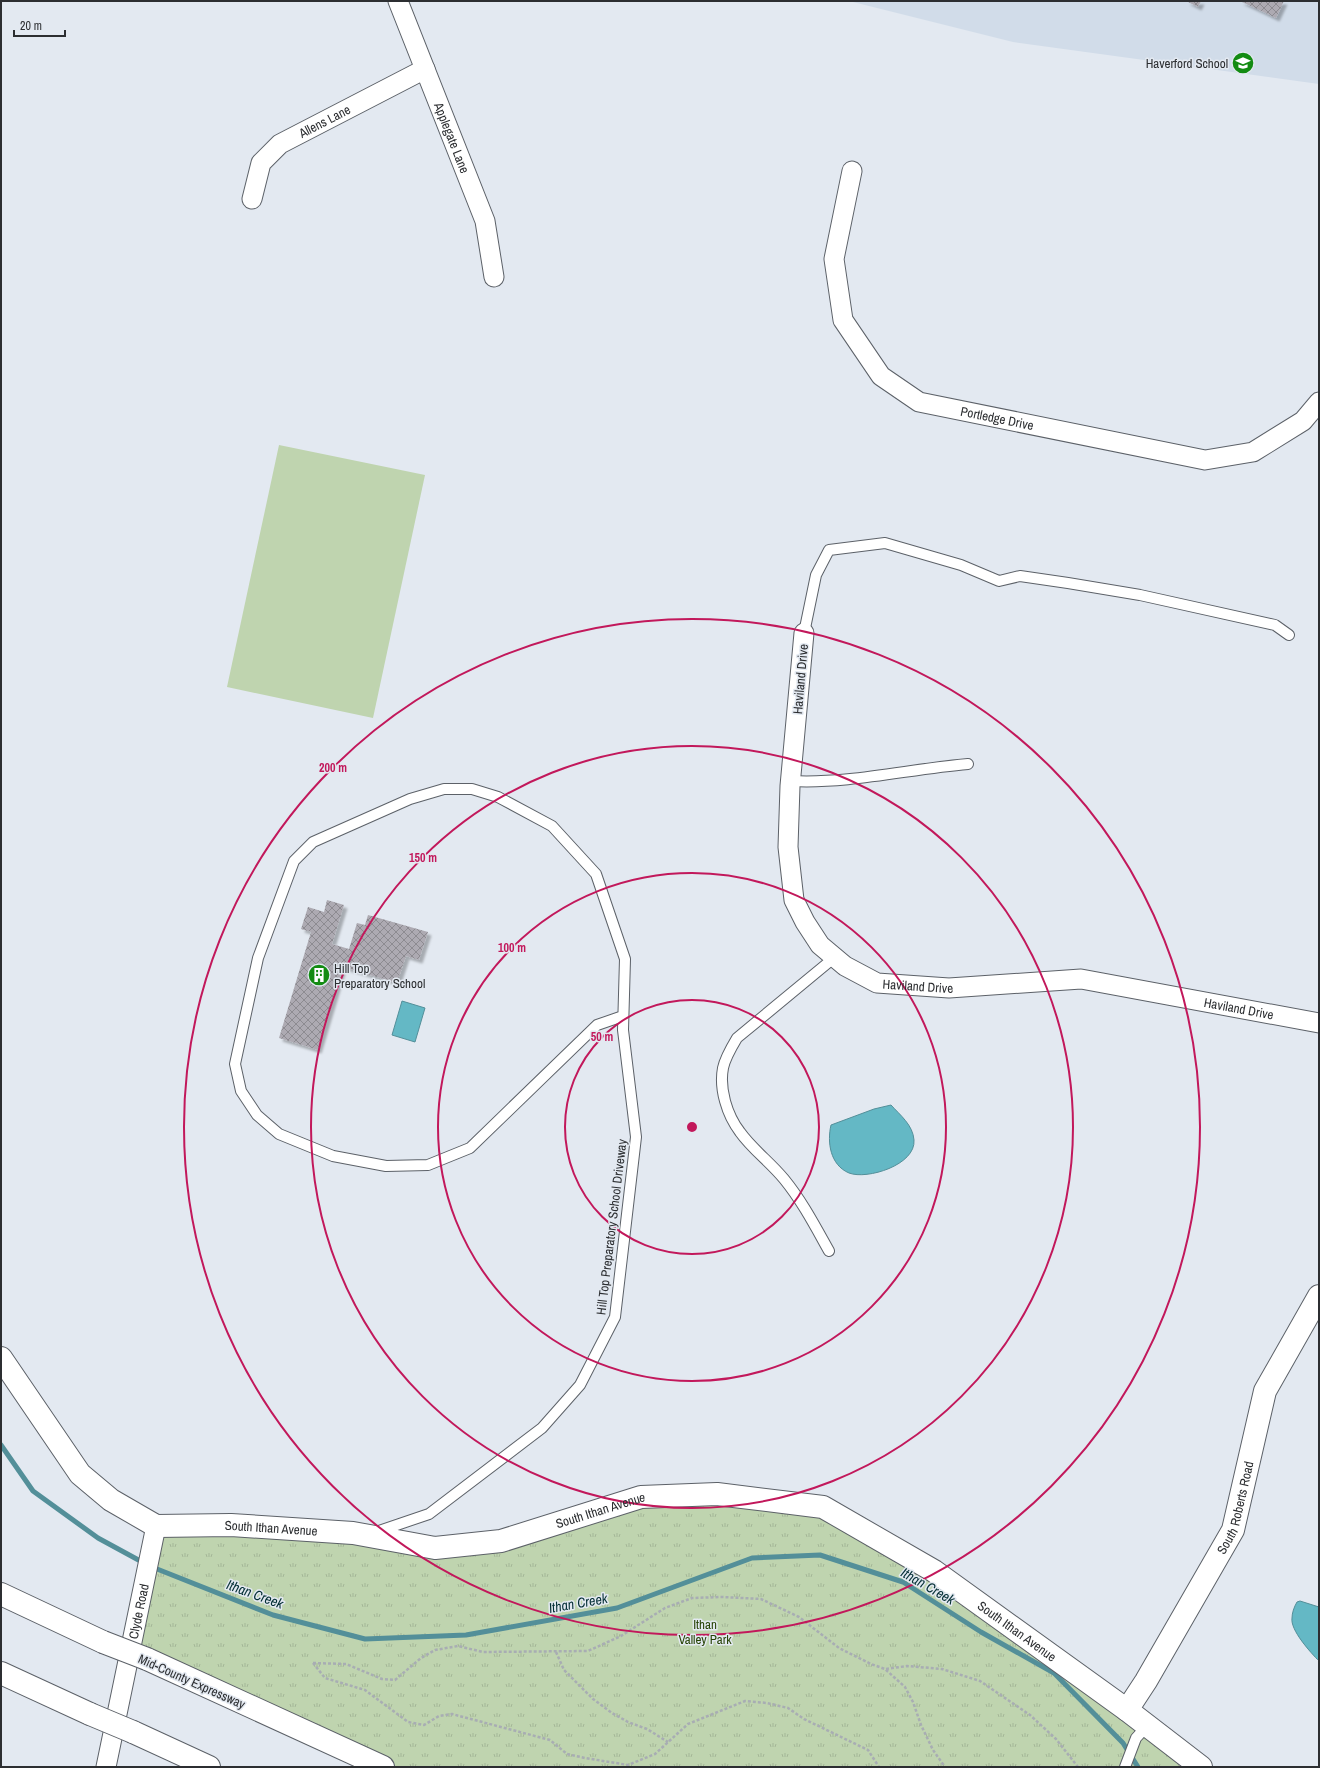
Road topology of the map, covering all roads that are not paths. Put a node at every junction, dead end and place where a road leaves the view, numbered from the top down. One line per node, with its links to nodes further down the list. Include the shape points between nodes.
1 (398, 1): 2 (street, Applegate Lane)
2 (425, 68): 4 (street, Allens Lane, via 280,144 261,163); 5 (street, Applegate Lane, via 485,221)
3 (852, 171): 6 (street, Portledge Drive, via 834,259 843,320 881,376 919,402 1205,460 1253,452 1303,421)
4 (252, 199)
5 (494, 277)
6 (1319, 402)
7 (804, 634): 8 (lane, via 816,575 829,550 885,543 961,565 999,581 1020,576 1140,595 1274,625); 10 (street, Haviland Drive)
8 (1289, 635)
9 (968, 764): 10 (lane, via 815,782)
10 (791, 781): 11 (street, Haviland Drive, via 788,847 794,900 820,945)
11 (835, 957): 13 (street, Haviland Drive, via 845,966 877,983 948,988 1081,979); 14 (lane, via 737,1038 722,1069 725,1102 734,1123 793,1190)
12 (623, 1016): 12 (lane, Hill Top Preparatory School Driveway, via 625,959 596,874 552,826 498,797 472,789 444,790 410,799 313,842 294,861 258,958 235,1064 241,1091 257,1115 279,1134 334,1156 386,1166 428,1165 470,1148 597,1025); 18 (lane, Hill Top Preparatory School Driveway, via 636,1137 615,1318 580,1385 542,1428 429,1514)
13 (1319, 1023)
14 (829, 1251)
15 (1319, 1296): 21 (main road, South Roberts Road, via 1265,1391 1233,1530)
16 (1, 1358): 17 (main road, via 80,1474 111,1500)
17 (156, 1526): 18 (main road, South Ithan Avenue, via 231,1526); 23 (street, Clyde Road)
18 (367, 1536): 21 (main road, South Ithan Avenue, via 434,1548 501,1541 641,1497 717,1494 823,1507 934,1571)
19 (1, 1594): 25 (main road, Mid-County Expressway, bridge)
20 (1, 1673): 24 (main road, bridge)
21 (1127, 1710): 22 (main road, South Ithan Avenue)
22 (1142, 1732): 26 (lane); 27 (main road, South Ithan Avenue)
23 (106, 1767)
24 (209, 1767)
25 (384, 1767)
26 (1124, 1767)
27 (1200, 1767)

